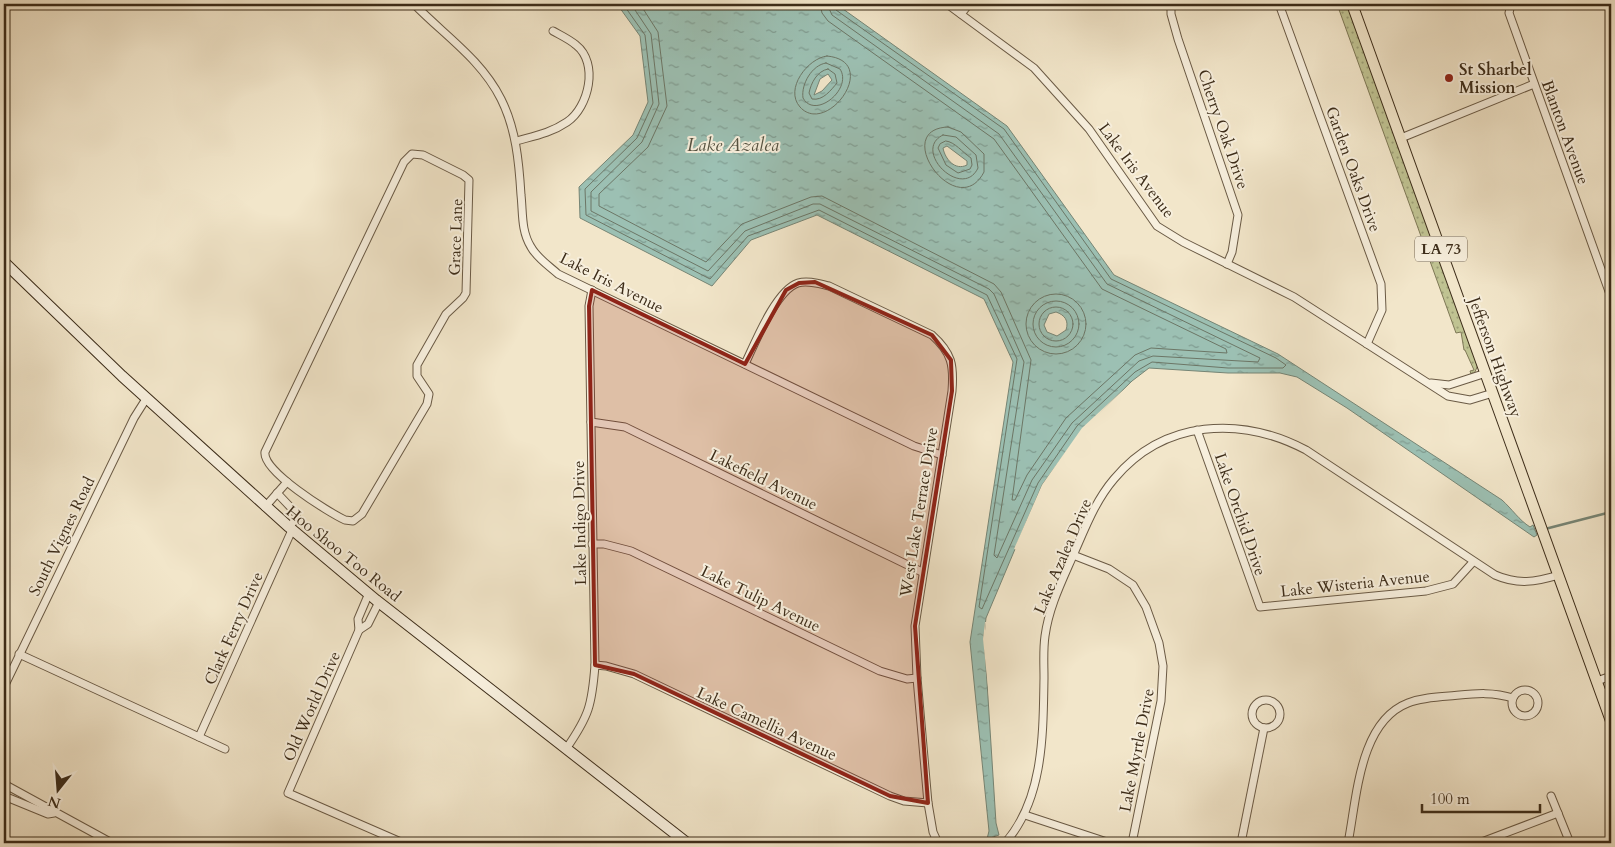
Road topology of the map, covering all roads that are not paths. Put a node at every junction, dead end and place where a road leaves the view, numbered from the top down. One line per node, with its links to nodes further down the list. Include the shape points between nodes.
1 (414, 4): 12 (street, Lake Iris Avenue, via 470,55 490,79 502,100)
2 (947, 4): 8 (street, Lake Iris Avenue)
3 (969, 4): 8 (street)
4 (1171, 4): 14 (street, Cherry Oak Drive, via 1176,31 1238,215)
5 (1279, 4): 17 (street, Garden Oaks Drive, via 1381,284 1382,310)
6 (1352, 4): 11 (main road, Jefferson Highway / LA 73)
7 (1511, 4): 10 (street, Blanton Avenue, via 1509,13)
8 (961, 14): 14 (street, Lake Iris Avenue, via 1034,68 1089,129 1158,226)
9 (553, 31): 12 (street, via 577,45 586,61 590,85 583,106 567,122 545,134)
10 (1534, 84): 11 (street); 16 (street, Blanton Avenue)
11 (1401, 138): 19 (main road, Jefferson Highway / LA 73)
12 (516, 141): 15 (street, Lake Iris Avenue, via 523,228 530,246 536,256 558,274)
13 (4, 262): 22 (street, Hoo Shoo Too Road)
14 (1227, 264): 17 (street, Lake Iris Avenue, via 1294,297)
15 (592, 290): 18 (street, Lake Iris Avenue); 23 (street, Lake Indigo Drive, via 589,306)
16 (1611, 297)
17 (1367, 344): 20 (street, Lake Iris Avenue)
18 (745, 364): 25 (street, Lake Iris Avenue, via 914,446); 25 (street, West Lake Terrace Drive, via 786,290 799,283 815,282 829,286 932,335 944,346 953,371)
19 (1486, 374): 20 (street, Lake Iris Avenue, via 1455,384); 21 (main road, Jefferson Highway / LA 73)
20 (1431, 383): 21 (street, Lake Iris Avenue, via 1448,396 1462,401)
21 (1493, 393): 34 (main road, Jefferson Highway / LA 73)
22 (146, 399): 28 (street, Hoo Shoo Too Road); 39 (street, South Vignes Road)
23 (591, 422): 30 (street, Lake Indigo Drive); 33 (street, Lakefield Avenue, via 625,427)
24 (1197, 430): 31 (street, Lake Azalea Drive, via 1168,437 1153,445 1115,477 1095,508); 32 (street, Lake Azalea Drive, via 1241,430 1287,440); 37 (street, Lake Orchid Drive)
25 (942, 455): 33 (street, West Lake Terrace Drive)
26 (287, 482): 26 (street, Grace Lane, via 268,464 265,452 407,158 420,154 464,175 470,188 466,288 463,298 446,314 417,364 418,376 429,394 427,404 357,519 340,518); 27 (street)
27 (277, 493): 28 (street); 29 (street, Clark Ferry Drive, via 296,513)
28 (265, 507): 29 (street, Hoo Shoo Too Road)
29 (290, 529): 35 (street, Hoo Shoo Too Road); 49 (street, Clark Ferry Drive)
30 (592, 544): 40 (street, Lake Indigo Drive); 42 (street, Lake Tulip Avenue, via 631,551 880,671 907,679)
31 (1073, 555): 58 (street, Lake Azalea Drive, via 1052,606 1044,637 1039,760); 65 (street, Lake Myrtle Drive, via 1109,569 1133,586 1146,607 1159,643 1163,666 1161,702)
32 (1473, 562): 34 (street, Lake Azalea Drive, via 1518,583); 37 (street, Lake Wisteria Avenue, via 1453,584 1426,591)
33 (922, 572): 42 (street, West Lake Terrace Drive, via 915,626)
34 (1559, 575): 43 (main road, Jefferson Highway / LA 73)
35 (368, 593): 36 (street, Hoo Shoo Too Road); 38 (street, Old World Drive, via 358,619)
36 (379, 602): 38 (street, Old World Drive, via 368,624); 51 (street, Hoo Shoo Too Road)
37 (1260, 607)
38 (359, 630): 60 (street, Old World Drive, via 288,793)
39 (19, 654): 44 (street, South Vignes Road); 49 (street)
40 (595, 665): 51 (street, Lake Indigo Drive, via 593,697 584,723); 55 (street, Lake Camellia Avenue, via 634,674 890,796 904,801)
41 (1611, 676): 43 (street)
42 (917, 678): 55 (street, West Lake Terrace Drive)
43 (1597, 681): 45 (main road, Jefferson Highway / LA 73)
44 (4, 687)
45 (1607, 693): 47 (main road, Jefferson Highway / LA 73)
46 (1513, 698): 67 (street, via 1496,692 1422,699 1407,704 1386,718 1377,728 1366,751)
47 (1611, 721)
48 (1264, 728): 48 (street, via 1274,726 1280,717 1278,706 1269,701 1258,703 1252,712 1255,722); 66 (street)
49 (199, 737): 50 (street)
50 (225, 749)
51 (566, 750): 61 (street, Hoo Shoo Too Road)
52 (4, 784): 56 (street)
53 (4, 796): 56 (street, via 48,814)
54 (1551, 796): 57 (street)
55 (928, 802): 62 (street, West Lake Terrace Drive)
56 (54, 813): 59 (street)
57 (1558, 813): 68 (street); 69 (street)
58 (1025, 815): 63 (street, Lake Azalea Drive, via 1016,832); 64 (street)
59 (112, 843)
60 (403, 843)
61 (687, 843)
62 (938, 843)
63 (1005, 843)
64 (1110, 843)
65 (1132, 843)
66 (1241, 843)
67 (1348, 843)
68 (1479, 843)
69 (1570, 843)

